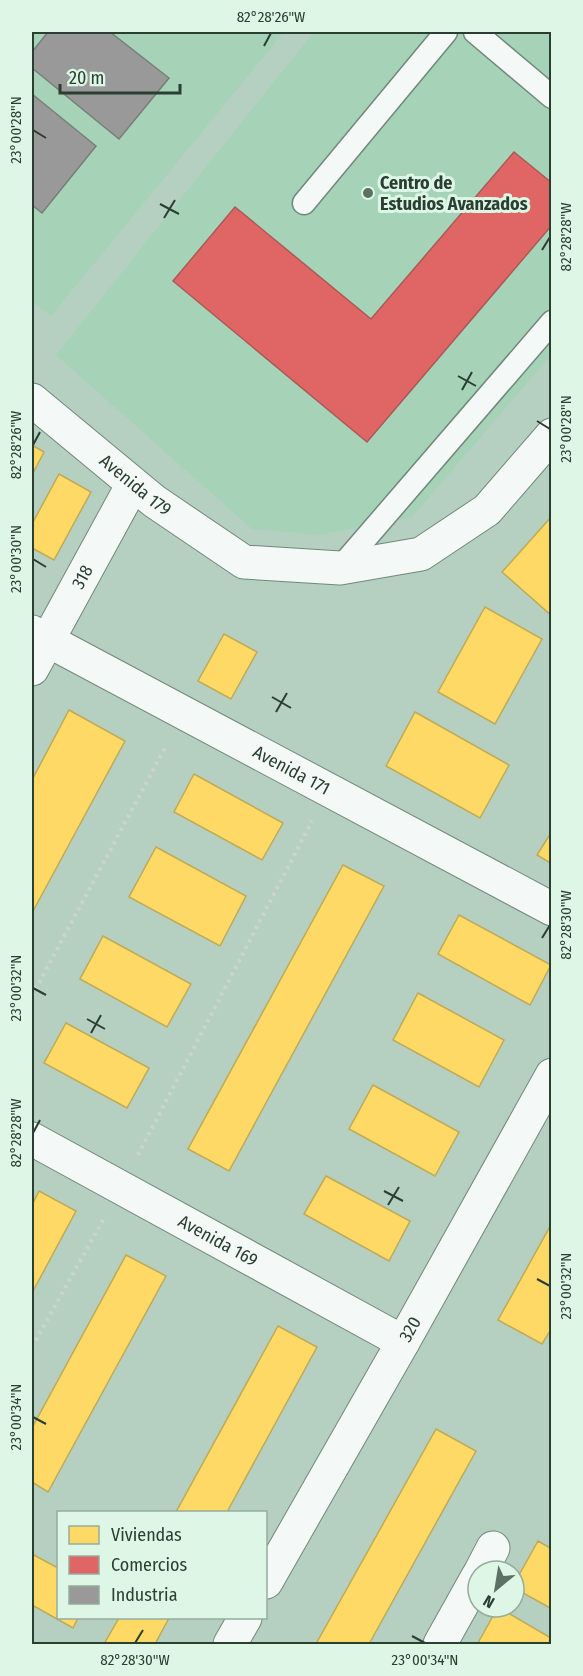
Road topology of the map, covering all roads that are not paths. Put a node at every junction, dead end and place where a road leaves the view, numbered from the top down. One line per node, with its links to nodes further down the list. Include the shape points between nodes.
1 (446, 32): 4 (lane)
2 (475, 32): 3 (lane)
3 (552, 97)
4 (304, 203)
5 (552, 322): 9 (lane)
6 (32, 400): 8 (street, Avenida 179)
7 (552, 435): 9 (street, via 487,510 421,554)
8 (133, 484): 9 (street, Avenida 179, via 243,562); 10 (street, 318)
9 (340, 568)
10 (39, 636): 11 (street, 318); 12 (street, Avenida 171)
11 (32, 669)
12 (552, 909)
13 (552, 1075): 15 (street, 320)
14 (32, 1139): 15 (street, Avenida 169)
15 (403, 1342): 16 (street, 320)
16 (267, 1580)
17 (466, 1597): 20 (street)
18 (244, 1619): 19 (street)
19 (230, 1644)
20 (440, 1644)

